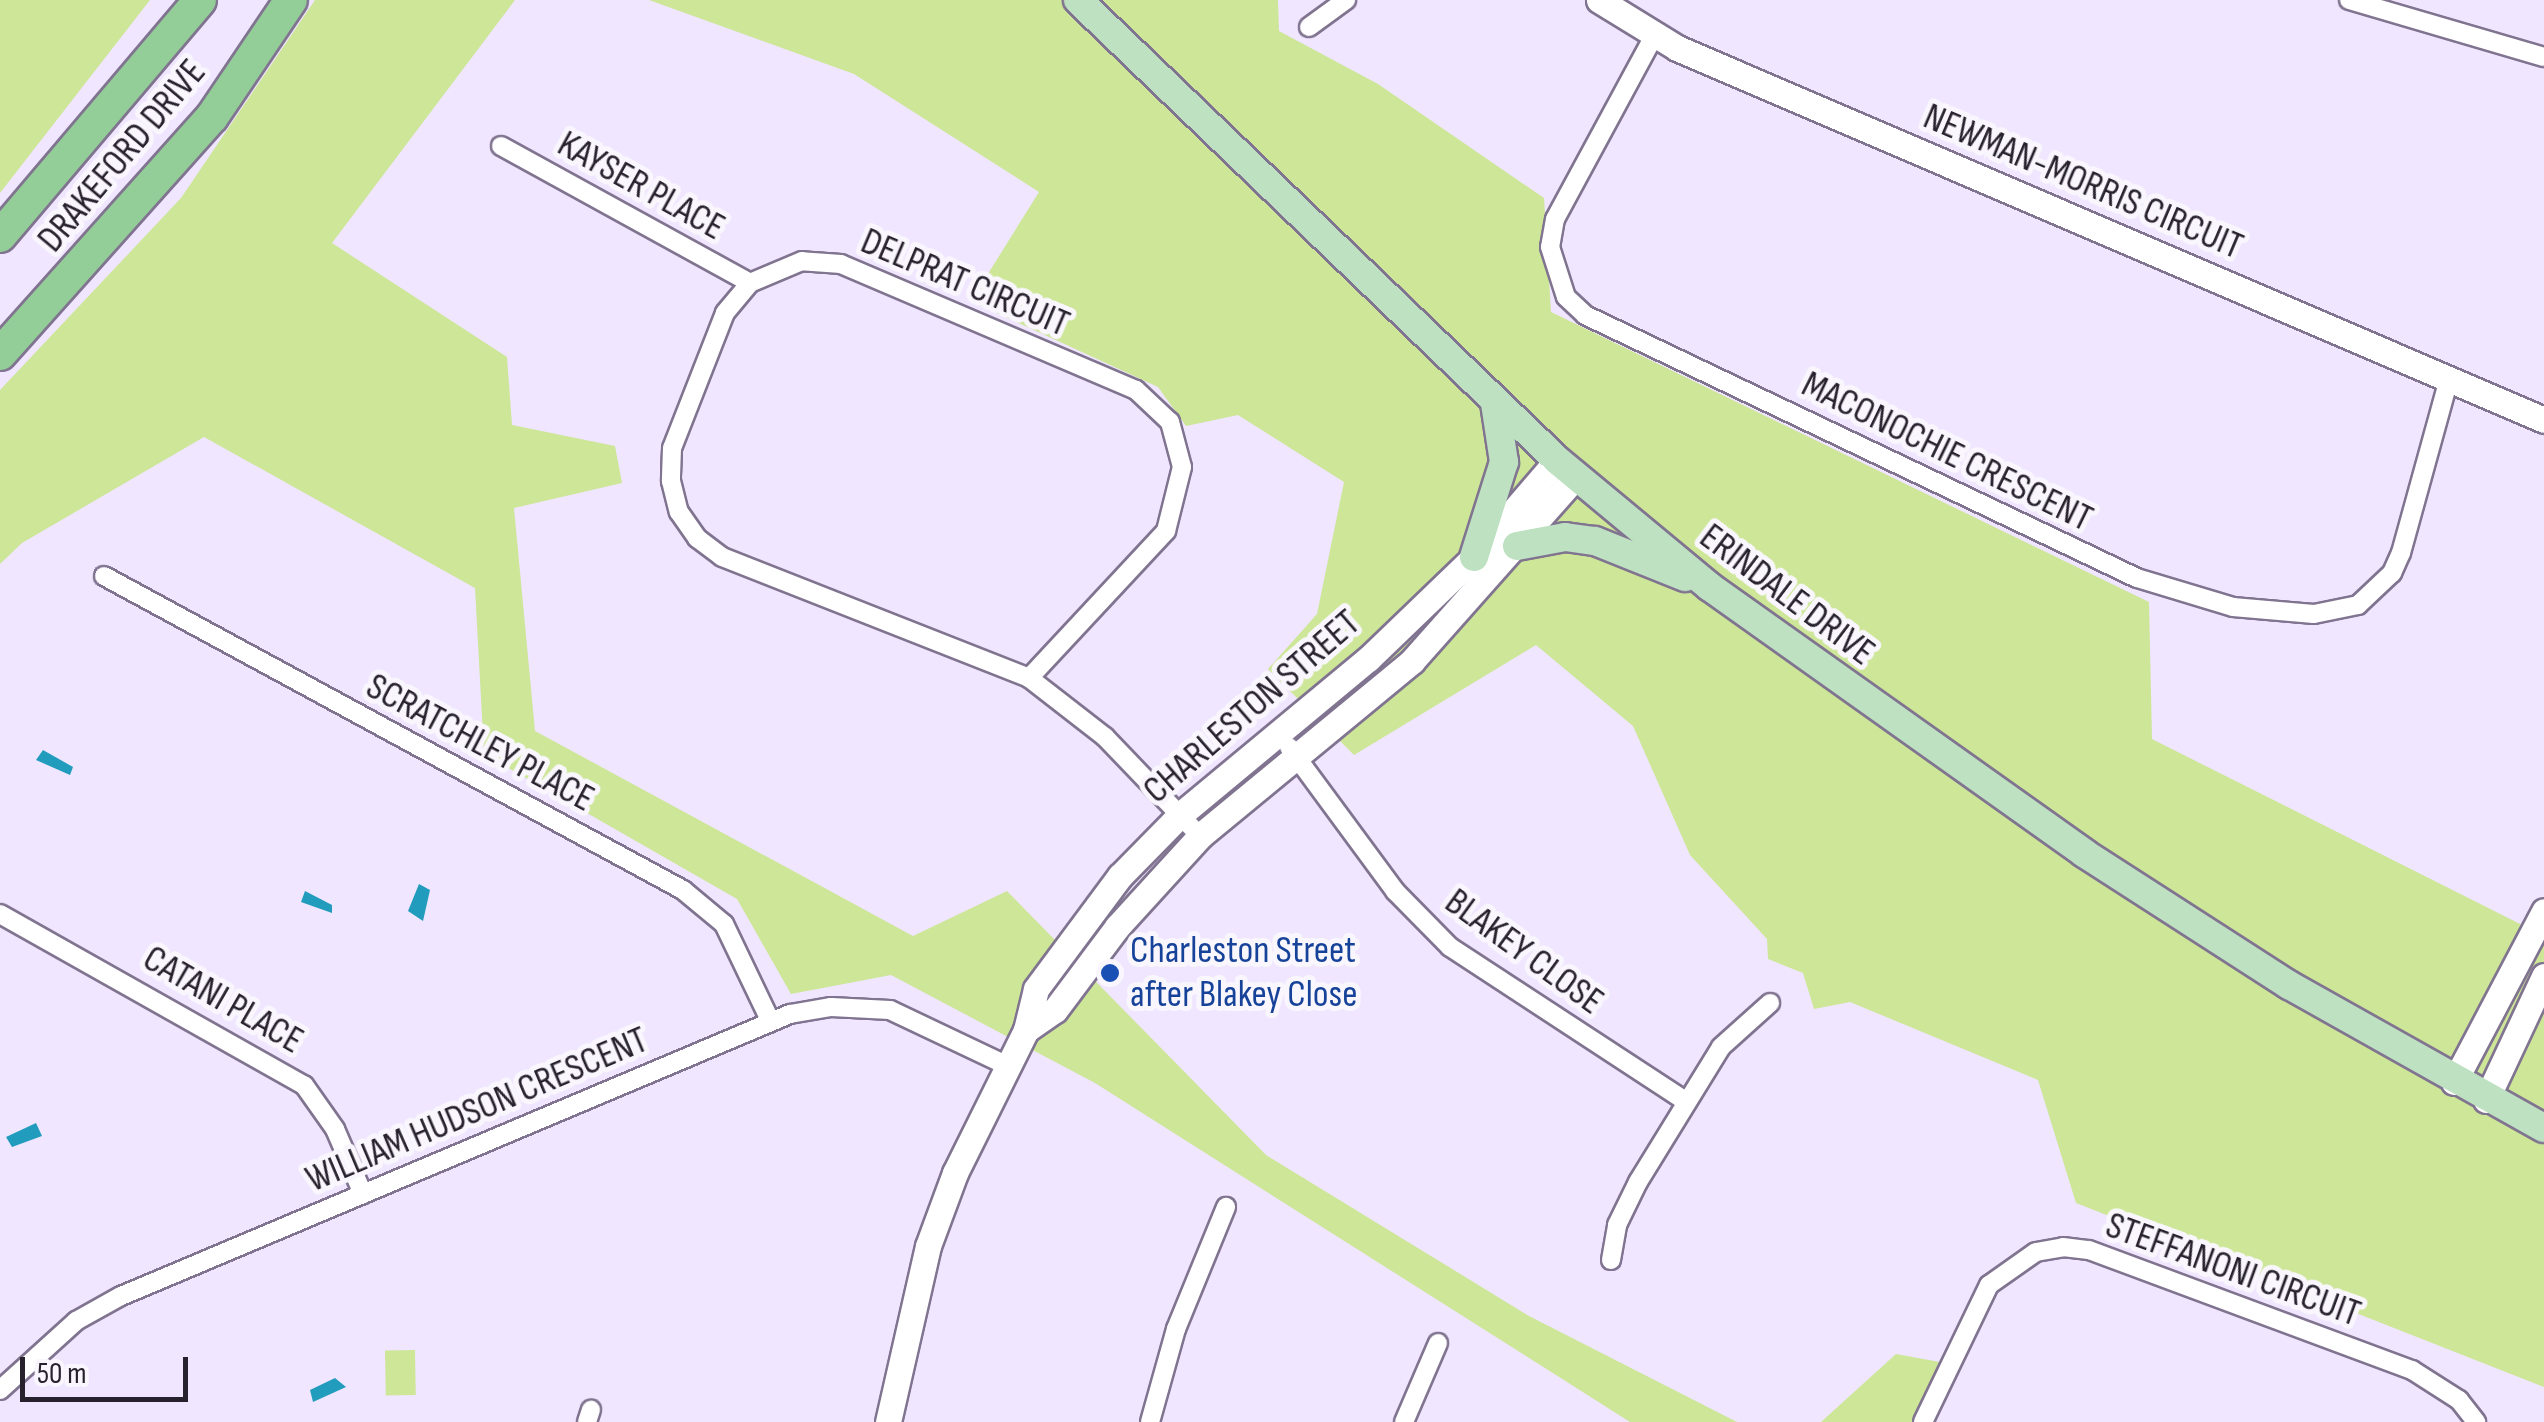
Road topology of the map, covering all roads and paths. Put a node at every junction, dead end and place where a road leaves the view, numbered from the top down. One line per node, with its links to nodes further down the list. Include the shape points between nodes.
1 (200, 0): 11 (highway, DRAKEFORD DRIVE)
2 (291, 0): 13 (highway, DRAKEFORD DRIVE, via 162,177)
3 (1078, 0): 15 (main road, ERINDALE DRIVE)
4 (1346, 0): 7 (street)
5 (1599, 0): 8 (street, NEWMAN-MORRIS CIRCUIT)
6 (2349, 0): 9 (street)
7 (1309, 27)
8 (1654, 36): 14 (street, NEWMAN-MORRIS CIRCUIT); 14 (street, MACONOCHIE CRESCENT, via 1554,218 1550,247 1566,297 1585,315 2136,578 2233,608 2314,614 2358,605 2392,573)
9 (2544, 57)
10 (501, 146): 12 (street, KAYSER PLACE)
11 (0, 236)
12 (750, 283): 22 (street, via 725,313 672,448 670,481 679,512 697,538 722,557); 22 (street, DELPRAT CIRCUIT, via 802,261 842,264 1136,390 1170,422 1182,466 1166,531)
13 (0, 354)
14 (2449, 379): 16 (street, NEWMAN-MORRIS CIRCUIT)
15 (1494, 401): 17 (main road, ERINDALE DRIVE); 19 (main road, via 1504,462)
16 (2544, 420)
17 (1567, 468): 18 (street, CHARLESTON STREET); 19 (street, CHARLESTON STREET); 21 (main road, ERINDALE DRIVE)
18 (1517, 546): 21 (main road, via 1565,537 1595,541); 24 (street, CHARLESTON STREET, via 1412,661)
19 (1474, 557): 23 (street, CHARLESTON STREET, via 1368,659)
20 (104, 576): 31 (street, SCRATCHLEY PLACE, via 682,890 724,924)
21 (1710, 587): 34 (main road, ERINDALE DRIVE, via 2084,854)
22 (1030, 678): 25 (street, via 1082,716)
23 (1276, 731): 24 (street, BLAKEY CLOSE); 25 (street, CHARLESTON STREET)
24 (1295, 756): 26 (street, CHARLESTON STREET); 36 (street, BLAKEY CLOSE, via 1394,891 1450,946)
25 (1180, 815): 26 (street); 32 (street, CHARLESTON STREET, via 1067,942 1036,989)
26 (1200, 836): 32 (street, CHARLESTON STREET, via 1116,926 1054,1010)
27 (2544, 911): 34 (street)
28 (0, 914): 38 (street, CATANI PLACE, via 304,1084 335,1129)
29 (2544, 976): 35 (street)
30 (1770, 1003): 36 (street, via 1721,1047)
31 (770, 1020): 33 (street, WILLIAM HUDSON CRESCENT, via 831,1007 890,1010); 38 (street, WILLIAM HUDSON CRESCENT)
32 (1026, 1030): 33 (street, CHARLESTON STREET)
33 (1006, 1065): 43 (street, CHARLESTON STREET, via 928,1246)
34 (2454, 1082): 35 (main road, ERINDALE DRIVE)
35 (2486, 1100): 37 (main road, ERINDALE DRIVE)
36 (1688, 1102): 40 (street, via 1629,1196)
37 (2544, 1128)
38 (362, 1194): 42 (street, WILLIAM HUDSON CRESCENT, via 76,1320)
39 (1226, 1207): 44 (street, via 1176,1328)
40 (1611, 1260)
41 (1438, 1343): 45 (street)
42 (0, 1390)
43 (888, 1422)
44 (1150, 1422)
45 (1404, 1422)
46 (1923, 1422): 47 (street, STEFFANONI CIRCUIT, via 1989,1285 2036,1252 2063,1247 2089,1250 2412,1370 2458,1400)
47 (2476, 1422)

